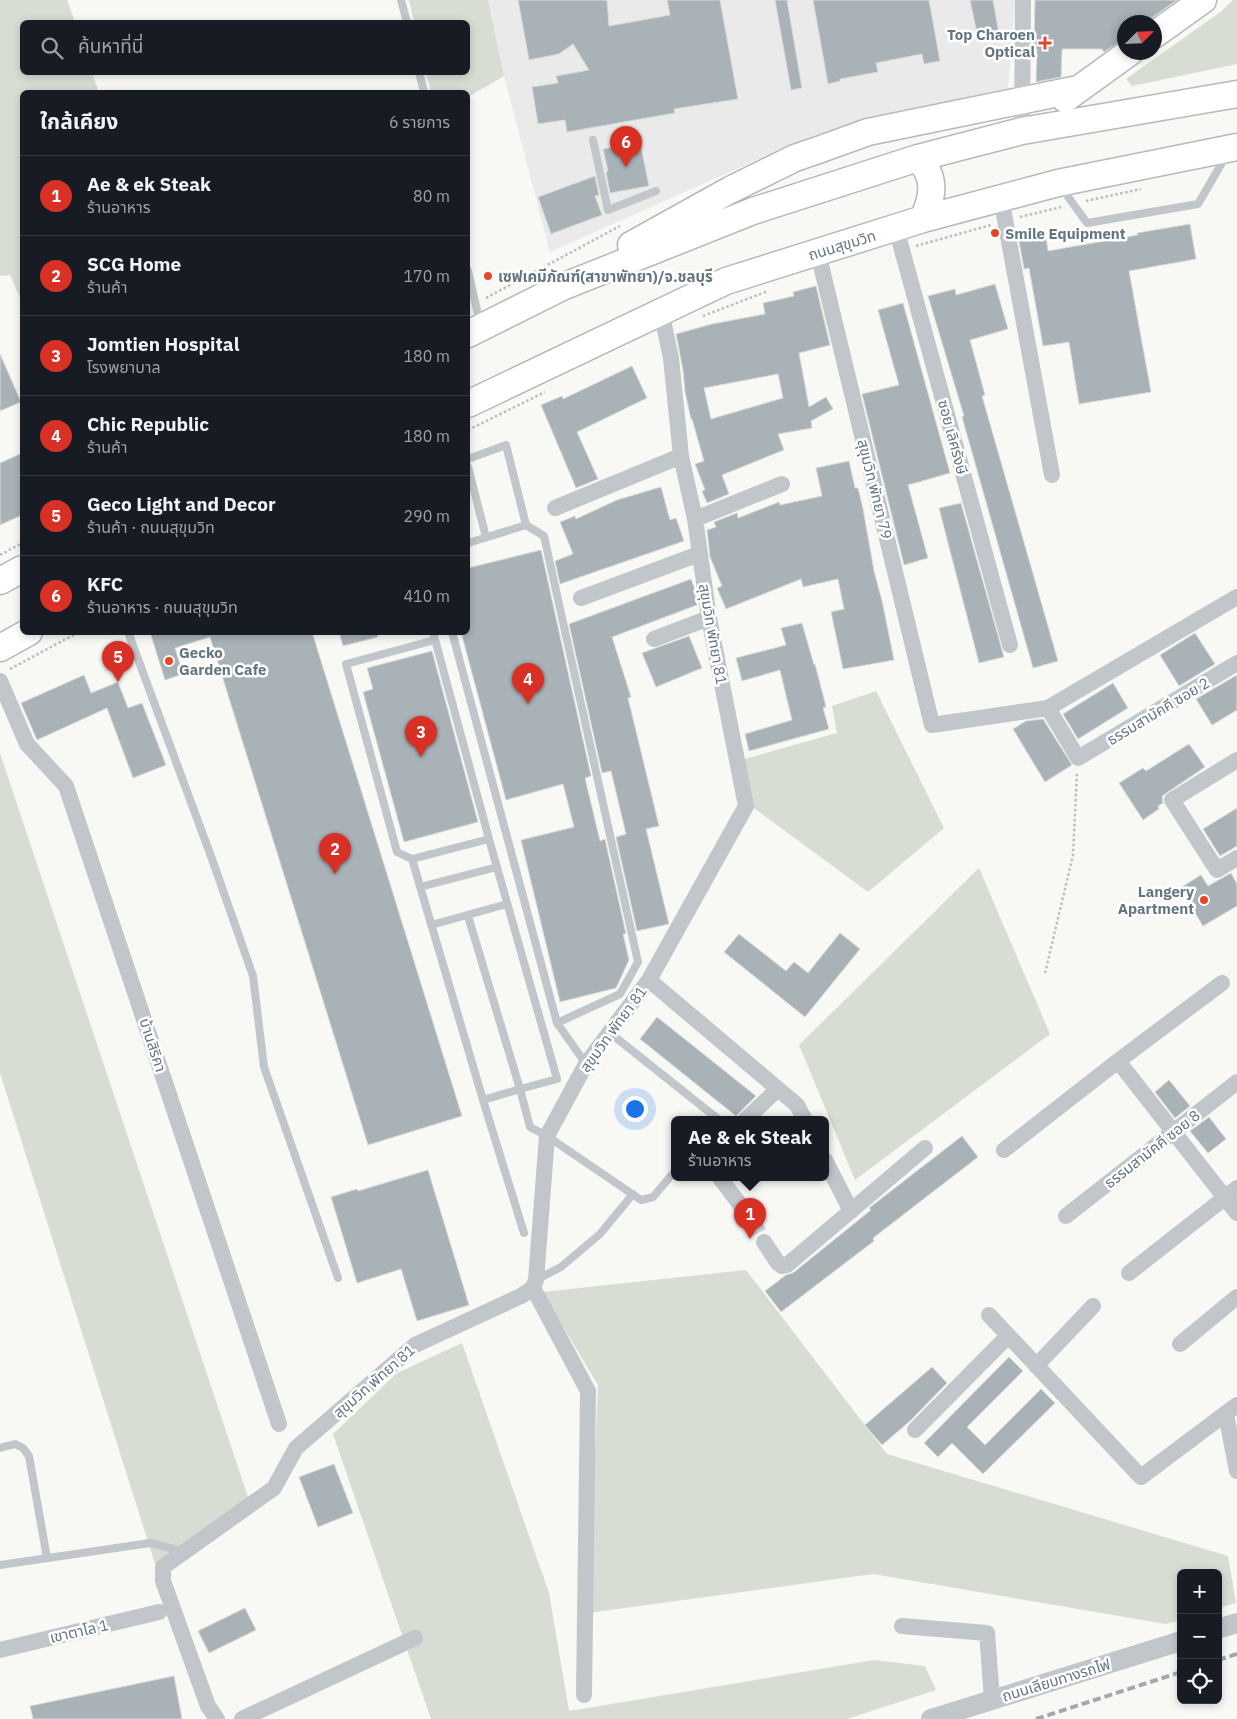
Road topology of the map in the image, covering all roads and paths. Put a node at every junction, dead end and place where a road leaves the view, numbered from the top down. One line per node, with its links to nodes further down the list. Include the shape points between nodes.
1 (402, 0): 4 (lane)
2 (1023, 0): 11 (street)
3 (1203, 0): 5 (highway)
4 (407, 20)
5 (1162, 29)
6 (1118, 60): 8 (highway)
7 (420, 75): 9 (lane)
8 (1078, 88): 11 (highway); 12 (highway)
9 (424, 90)
10 (1237, 94): 12 (highway)
11 (1022, 99): 12 (street); 26 (highway, via 868,132 795,158 663,227)
12 (1022, 131): 15 (highway)
13 (593, 140): 18 (lane, via 608,210)
14 (1234, 147): 16 (highway, ถนนสุขุมวิท); 19 (lane, via 1198,204 1087,223)
15 (918, 158): 21 (highway, via 925,166 932,191); 26 (highway, via 753,211)
16 (1058, 183): 19 (lane); 20 (highway, ถนนสุขุมวิท)
17 (1150, 187): 19 (path)
18 (656, 191)
19 (1073, 204): 20 (path)
20 (1003, 209): 21 (highway, ถนนสุขุมวิท); 23 (path); 37 (street)
21 (923, 219): 23 (highway, ถนนสุขุมวิท)
22 (624, 224): 30 (path)
23 (899, 239): 24 (highway, ถนนสุขุมวิท); 58 (street, ซอย เลิศรังษี)
24 (818, 252): 28 (highway, ถนนสุขุมวิท, via 726,281); 61 (street, สุขุมวิท พัทยา 79, via 932,725)
25 (470, 286): 30 (lane)
26 (562, 287): 30 (highway)
27 (776, 288): 29 (path)
28 (661, 311): 32 (highway, ถนนสุขุมวิท); 34 (street, สุขุมวิท พัทยา 81, via 671,358)
29 (696, 319)
30 (475, 322)
31 (545, 392): 33 (path)
32 (470, 403)
33 (470, 429)
34 (681, 456): 39 (street); 40 (street, สุขุมวิท พัทยา 81)
35 (470, 458): 41 (lane, via 506,445)
36 (470, 475): 42 (lane)
37 (1052, 475)
38 (782, 484): 40 (street)
39 (555, 508)
40 (695, 519): 45 (street, สุขุมวิท พัทยา 81)
41 (526, 525): 42 (lane); 75 (lane, via 544,536 638,962 620,994)
42 (486, 537): 43 (lane)
43 (470, 542)
44 (20, 544): 46 (path)
45 (699, 554): 50 (street); 51 (street, สุขุมวิท พัทยา 81)
46 (0, 555)
47 (20, 570): 48 (highway)
48 (0, 581)
49 (1237, 597): 61 (street)
50 (581, 598)
51 (709, 618): 57 (street); 73 (street, สุขุมวิท พัทยา 81, via 746,806)
52 (27, 635): 60 (highway)
53 (71, 635): 60 (path)
54 (129, 635): 102 (lane, via 253,976 264,1068)
55 (453, 635): 75 (lane)
56 (434, 636): 64 (lane); 66 (lane, via 346,664 397,852)
57 (654, 639)
58 (1010, 645)
59 (1237, 663): 62 (street, ธรรมสามัคคี ซอย 2)
60 (3, 666): 111 (street, บ้านสิริคา, via 27,744 66,786)
61 (1048, 708): 62 (street)
62 (1078, 758): 72 (path, via 1073,855)
63 (1237, 760): 65 (street, via 1172,800 1217,870)
64 (489, 839): 66 (lane); 67 (lane)
65 (1237, 858)
66 (412, 859): 68 (lane)
67 (497, 868): 68 (lane); 69 (lane)
68 (420, 887): 71 (lane)
69 (507, 904): 70 (lane); 80 (lane, via 557,1079)
70 (468, 916): 71 (lane); 80 (lane)
71 (431, 925): 82 (lane)
72 (1045, 973)
73 (649, 980): 76 (street, สุขุมวิท พัทยา 81); 81 (street)
74 (1222, 984): 77 (street)
75 (557, 1023): 78 (lane)
76 (609, 1032): 78 (street, สุขุมวิท พัทยา 81); 83 (lane)
77 (1118, 1061): 86 (street); 89 (street)
78 (586, 1064): 87 (street, สุขุมวิท พัทยา 81)
79 (1237, 1082): 86 (street, ธรรมสามัคคี ซอย 8)
80 (520, 1089): 82 (lane); 87 (lane, via 530,1127)
81 (778, 1089): 84 (street); 85 (street, via 797,1105)
82 (483, 1100): 99 (lane)
83 (714, 1116)
84 (749, 1116)
85 (803, 1116)
86 (1174, 1133): 93 (street); 97 (street, ธรรมสามัคคี ซอย 8)
87 (547, 1136): 94 (lane); 103 (street, สุขุมวิท พัทยา 81)
88 (925, 1148): 95 (street)
89 (1004, 1150)
90 (829, 1168): 95 (street)
91 (671, 1175): 94 (lane, via 653,1197 641,1200)
92 (722, 1181): 98 (street)
93 (1231, 1193): 96 (street); 101 (street)
94 (633, 1194): 103 (lane, via 600,1234)
95 (851, 1211): 100 (street, via 787,1265 778,1263)
96 (1237, 1213)
97 (1066, 1216)
98 (751, 1219)
99 (524, 1233)
100 (764, 1242)
101 (1129, 1274)
102 (338, 1278)
103 (535, 1284): 115 (street, สุขุมวิท พัทยา 81, via 521,1296 415,1345 296,1448 274,1488); 125 (street, via 588,1391)
104 (1237, 1297): 108 (street)
105 (1092, 1306): 109 (street)
106 (989, 1315): 107 (street)
107 (1008, 1336): 109 (street); 112 (street)
108 (1180, 1344)
109 (1036, 1366): 110 (street, via 1141,1477)
110 (1232, 1410): 114 (street)
111 (279, 1424)
112 (914, 1430)
113 (0, 1448): 116 (lane, via 15,1444 29,1456)
114 (1237, 1471)
115 (184, 1552): 116 (lane, via 150,1543); 127 (street, สุขุมวิท พัทยา 81, via 163,1567 163,1581 208,1706)
116 (47, 1558): 117 (lane)
117 (0, 1565)
118 (159, 1612): 124 (street, เขาตาโล 1)
119 (1237, 1624): 121 (street)
120 (902, 1626): 126 (street, via 987,1633)
121 (1222, 1628)
122 (415, 1638): 128 (street)
123 (1177, 1642): 126 (street, ถนนเลียบทางรถไฟ)
124 (0, 1650)
125 (584, 1695)
126 (992, 1699): 129 (street, ถนนเลียบทางรถไฟ)
127 (217, 1719)
128 (242, 1719)
129 (930, 1719)

